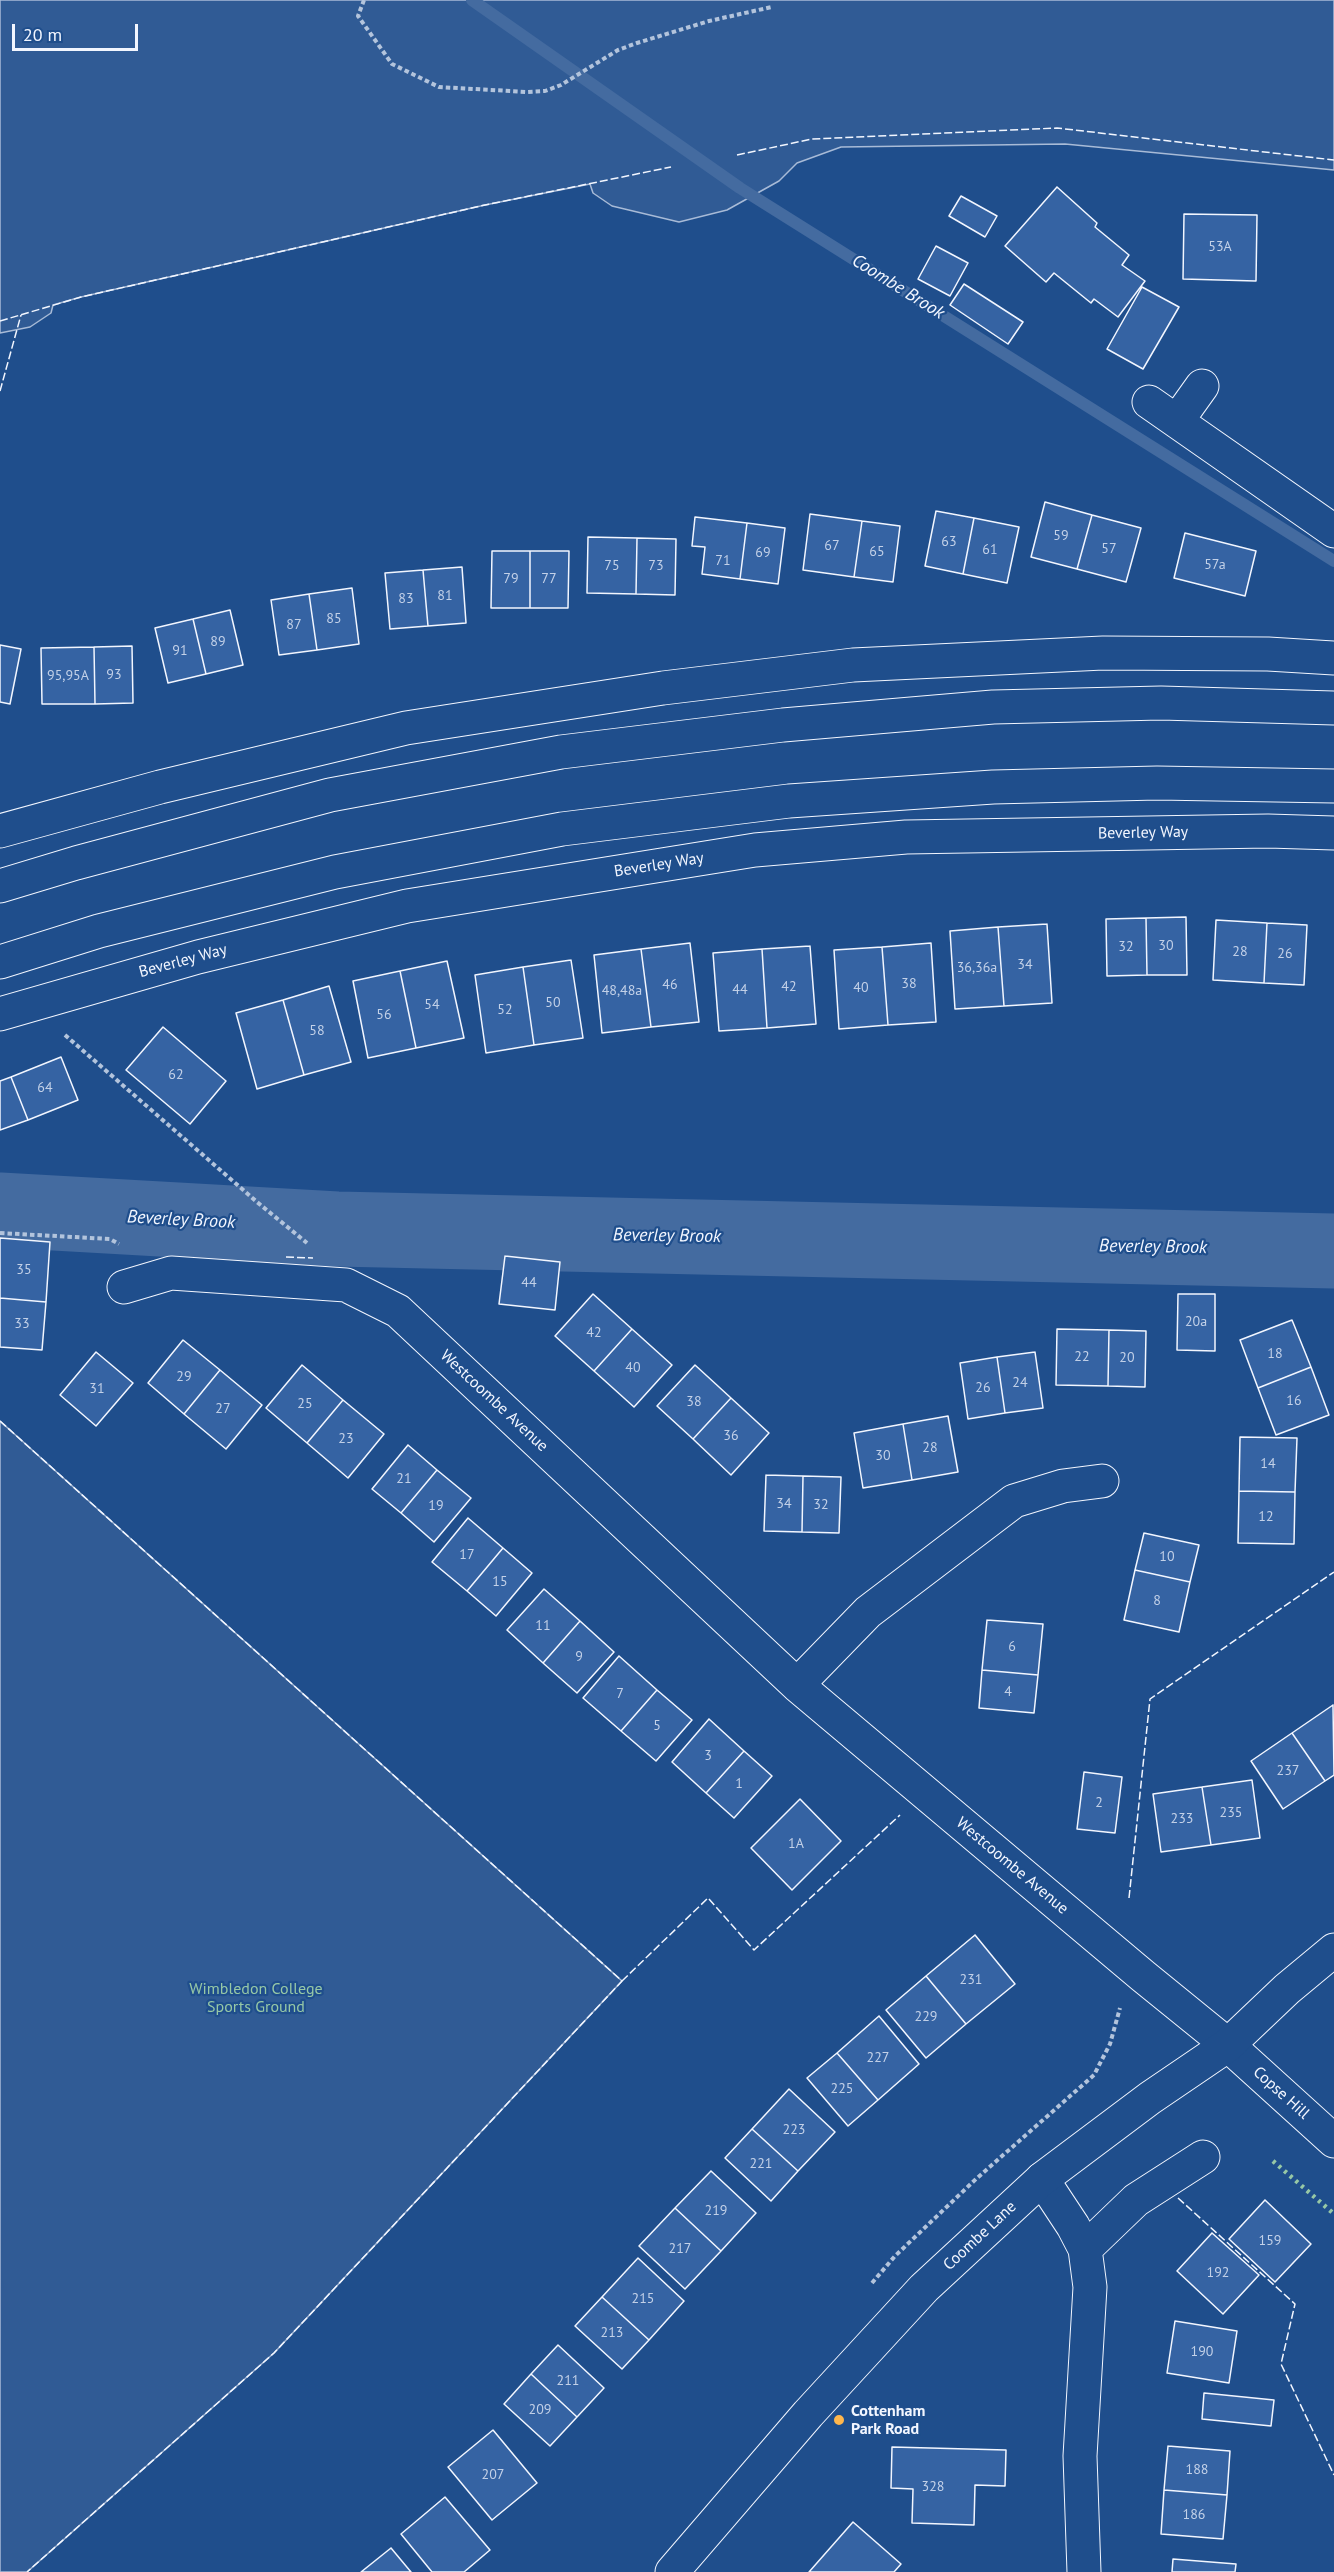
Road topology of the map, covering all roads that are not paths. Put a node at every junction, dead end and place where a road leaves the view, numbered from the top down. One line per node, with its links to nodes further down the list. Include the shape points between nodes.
1 (1202, 386): 3 (main road)
2 (1149, 402): 3 (main road)
3 (1177, 422): 4 (main road)
4 (1334, 531)
5 (1334, 658): 8 (main road, via 1103,652 853,665 663,688 406,728 160,787)
6 (1334, 708): 10 (main road, via 1161,703 993,706 783,725 561,752 330,795)
7 (1334, 786): 11 (main road, via 1157,783 993,787 789,801 562,829 334,872 99,931)
8 (0, 831)
9 (1334, 833): 12 (main road, Beverley Way, via 906,837 755,850 407,906 198,957)
10 (0, 886)
11 (0, 962)
12 (0, 1014)
13 (124, 1287): 15 (main road, Westcoombe Avenue, via 171,1273 346,1285 398,1311)
14 (1102, 1481): 15 (main road, via 1063,1486 1014,1502 868,1612)
15 (797, 1685): 17 (main road, Westcoombe Avenue)
16 (1334, 1950): 17 (main road, Coombe Lane)
17 (1228, 2044): 18 (main road, Copse Hill); 20 (main road, Coombe Lane)
18 (1334, 2142)
19 (1203, 2157): 21 (main road, via 1136,2200)
20 (1042, 2179): 21 (main road); 22 (main road, Coombe Lane, via 924,2288 808,2414)
21 (1085, 2249): 23 (main road, via 1090,2287 1080,2456)
22 (672, 2572)
23 (1084, 2572)

